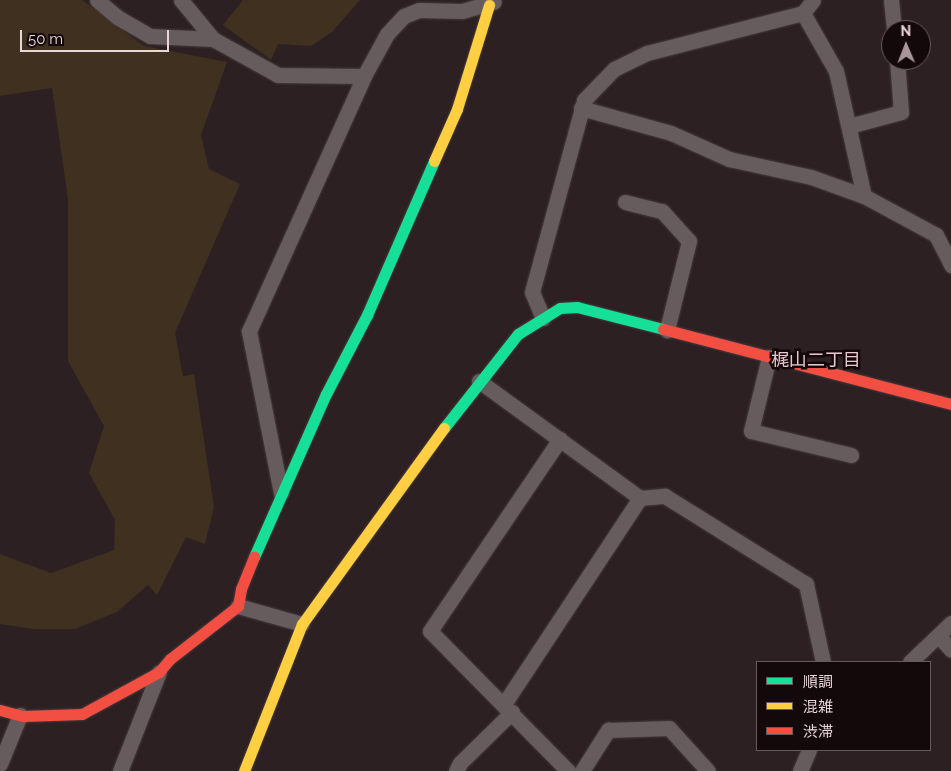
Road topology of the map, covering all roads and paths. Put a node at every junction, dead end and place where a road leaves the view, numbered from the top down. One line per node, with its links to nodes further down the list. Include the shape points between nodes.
1 (97, 0): 8 (street, via 117,17 150,36)
2 (181, 0): 8 (street)
3 (813, 0): 6 (street)
4 (891, 0): 7 (street)
5 (493, 2): 10 (street, via 462,11 419,10 404,16 387,34); 23 (street, via 457,109 367,315 326,394)
6 (803, 13): 11 (street, via 647,53 614,69 584,100); 12 (street, via 836,71)
7 (893, 20)
8 (213, 39): 10 (street, via 278,75)
9 (898, 70): 12 (street, via 901,112)
10 (364, 76): 23 (street, via 249,331)
11 (581, 108): 13 (street, via 671,133 729,159 811,177); 16 (street, via 532,292)
12 (848, 126): 13 (street)
13 (864, 196): 15 (street, via 936,235)
14 (625, 202): 17 (street, via 662,211 689,241)
15 (951, 265)
16 (543, 318): 17 (street, via 560,308 577,307); 19 (street, via 518,334)
17 (666, 330): 18 (street)
18 (769, 357): 20 (street); 22 (street, via 751,431)
19 (479, 381): 21 (street); 26 (street)
20 (951, 404)
21 (560, 439): 24 (street); 33 (street, via 430,631)
22 (851, 455)
23 (282, 493): 25 (street, via 241,589)
24 (640, 498): 30 (street, via 665,496 806,584); 33 (street)
25 (238, 606): 26 (street); 32 (street, via 170,659)
26 (302, 624): 39 (street)
27 (951, 624): 28 (street)
28 (938, 636): 29 (street); 31 (street)
29 (951, 650)
30 (824, 661)
31 (911, 661)
32 (159, 672): 35 (street, via 82,714); 38 (street)
33 (508, 708): 40 (street); 41 (street)
34 (0, 710): 35 (street)
35 (20, 715): 37 (street)
36 (809, 751): 44 (street)
37 (0, 764)
38 (120, 771)
39 (244, 771)
40 (456, 771)
41 (568, 771)
42 (582, 771): 43 (street, via 608,730 669,728)
43 (708, 771)
44 (800, 771)

